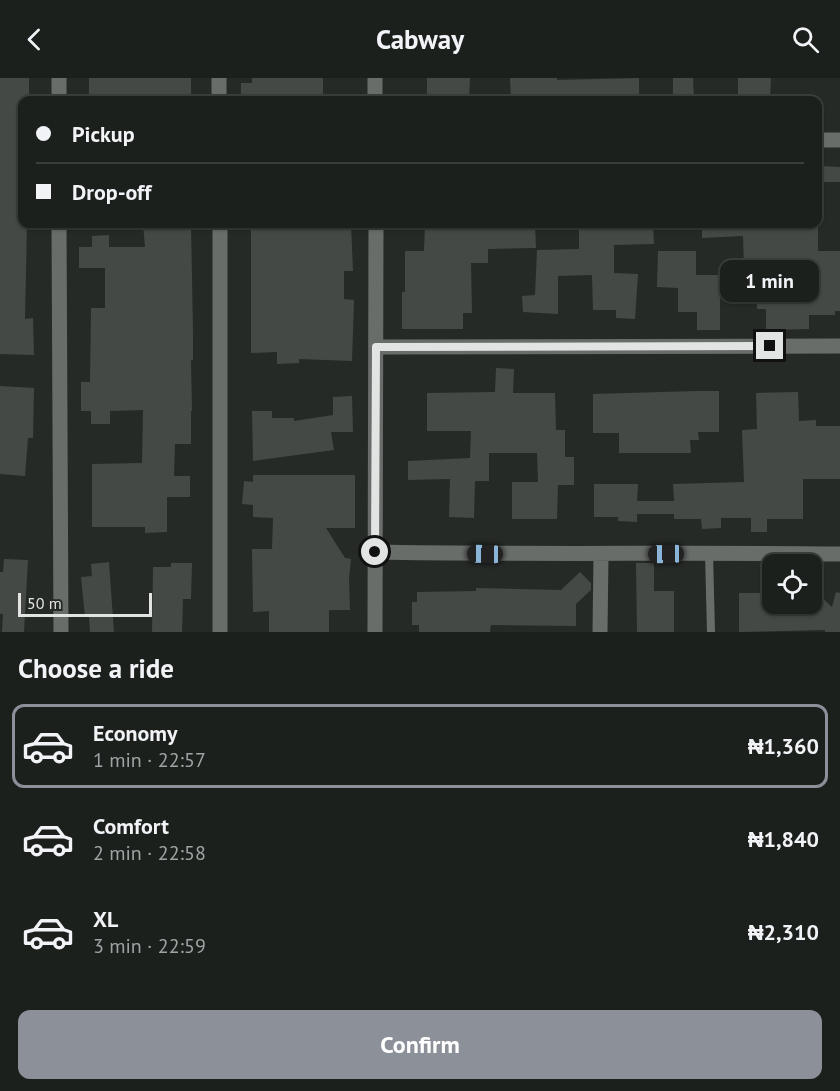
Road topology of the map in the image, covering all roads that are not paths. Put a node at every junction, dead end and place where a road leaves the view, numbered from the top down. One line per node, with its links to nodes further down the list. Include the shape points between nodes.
1 (59, 78): 4 (street)
2 (219, 78): 5 (street)
3 (375, 78): 6 (street)
4 (59, 96)
5 (219, 96)
6 (375, 96)
7 (822, 140): 8 (street)
8 (840, 140)
9 (59, 228): 18 (street)
10 (220, 228): 19 (street)
11 (376, 228): 13 (street)
12 (840, 346): 13 (street)
13 (376, 347): 14 (street)
14 (375, 552): 17 (street); 20 (street)
15 (709, 553): 16 (street); 17 (street); 22 (lane)
16 (840, 554)
17 (601, 555): 21 (street)
18 (61, 632)
19 (220, 632)
20 (375, 632)
21 (600, 632)
22 (711, 632)

